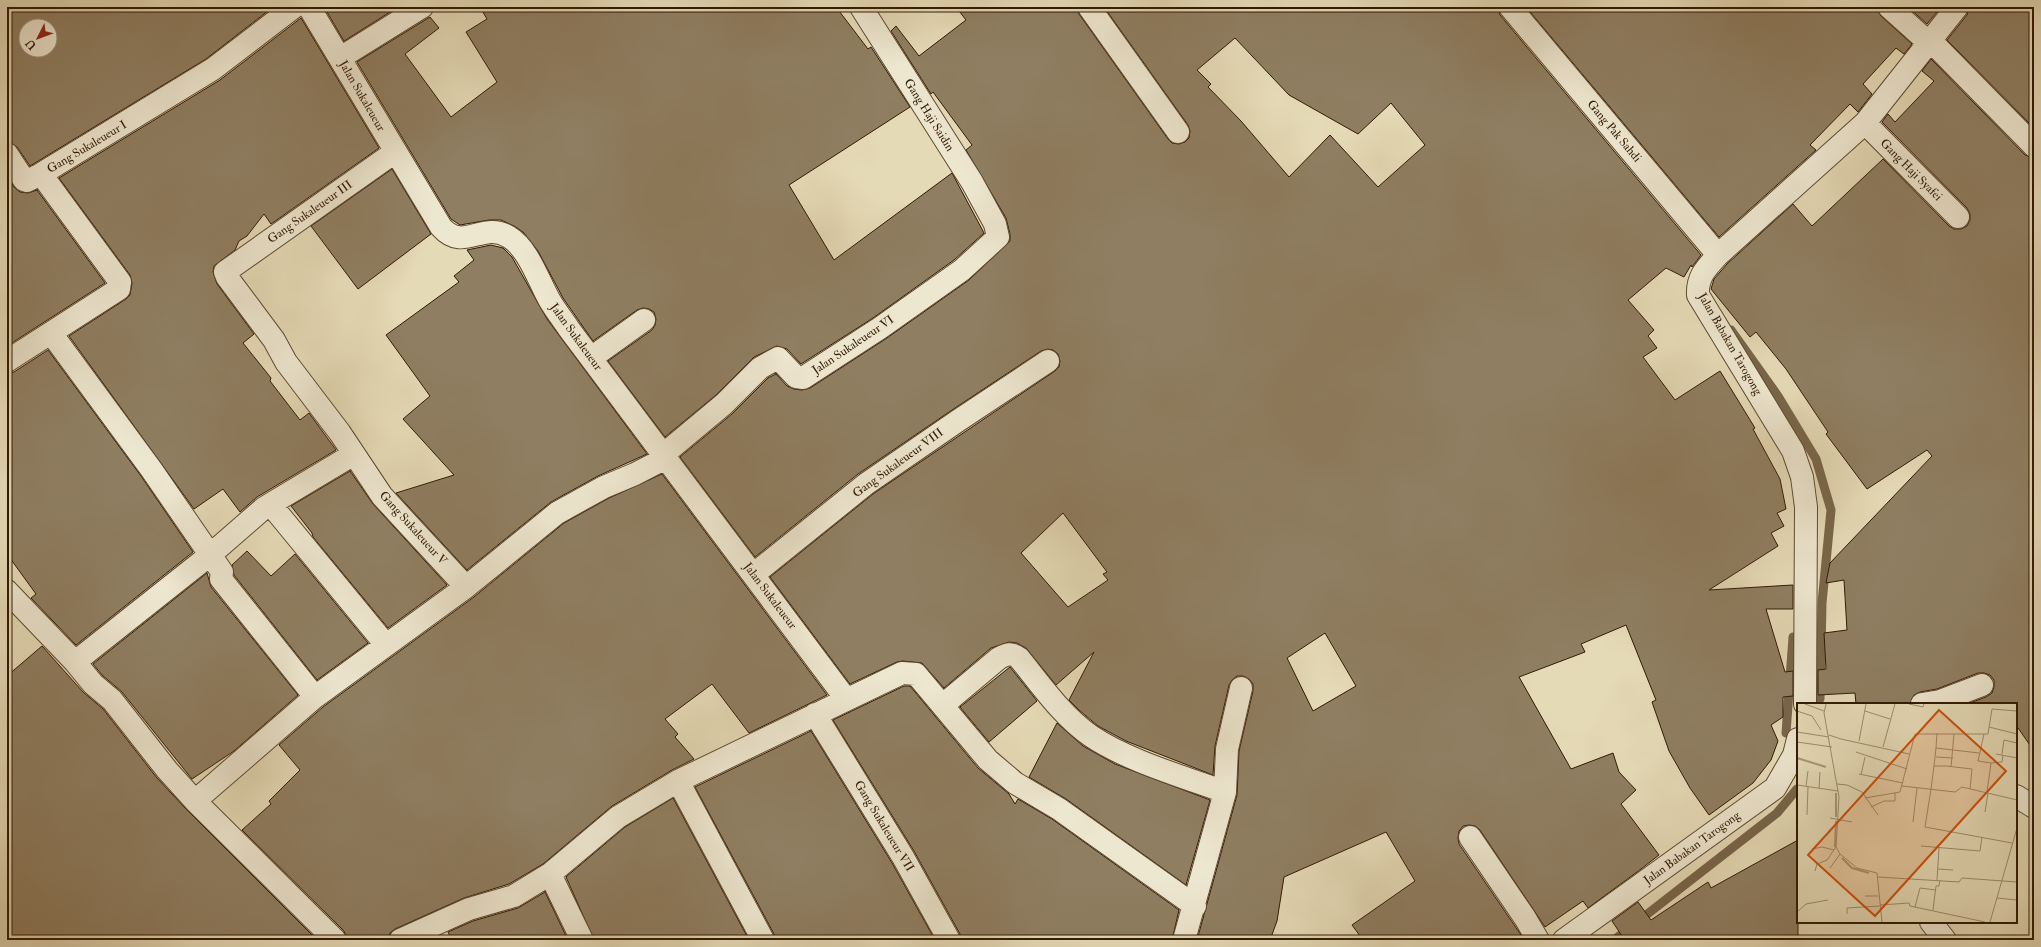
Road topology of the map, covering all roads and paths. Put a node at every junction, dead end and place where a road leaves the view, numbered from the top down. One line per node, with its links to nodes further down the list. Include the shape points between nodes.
1 (294, 7): 16 (street, Gang Sukaleueur I, via 213,68)
2 (309, 7): 10 (street, Jalan Sukaleueur)
3 (422, 7): 10 (street)
4 (861, 7): 18 (street, Gang Haji Saidin, via 972,182)
5 (1089, 7): 12 (street)
6 (1510, 7): 19 (street, Gang Pak Sahdi)
7 (1889, 7): 9 (street)
8 (1958, 7): 9 (street, Jalan Babakan Tarogong)
9 (1929, 41): 11 (street, Jalan Babakan Tarogong); 13 (street)
10 (340, 58): 14 (street, Jalan Sukaleueur)
11 (1865, 123): 17 (street, Gang Haji Syafei); 19 (street, Jalan Babakan Tarogong)
12 (1178, 132)
13 (2034, 146)
14 (395, 152): 20 (street, Gang Sukaleueur III); 23 (street, Jalan Sukaleueur, via 446,233 460,239 482,233 502,233 519,246 550,302)
15 (7, 154): 16 (street, via 24,180 28,181)
16 (42, 174): 22 (street, Gang Sukaleueur I, via 120,282 119,289)
17 (1958, 216)
18 (995, 224): 27 (street, Jalan Sukaleueur VI, via 998,237 962,270 880,328 803,378 796,377 778,358 760,368)
19 (1718, 255): 39 (street, Jalan Babakan Tarogong, via 1702,272 1697,283 1698,295 1793,451 1802,477 1806,507)
20 (225, 272): 26 (street, Gang Sukaleueur V, via 274,340 286,362)
21 (644, 320): 23 (street)
22 (51, 333): 24 (street, Gang Sukaleueur I); 29 (street, via 151,469)
23 (591, 358): 27 (street, Jalan Sukaleueur)
24 (7, 361)
25 (1048, 361): 30 (street, Gang Sukaleueur VIII, via 866,484)
26 (354, 454): 28 (street); 31 (street, Gang Sukaleueur V, via 382,496)
27 (665, 456): 30 (street, Jalan Sukaleueur); 31 (street, via 557,514)
28 (271, 505): 29 (street, via 254,516); 33 (street)
29 (210, 555): 34 (street); 37 (street, via 222,572 221,579)
30 (754, 574): 38 (street, Jalan Sukaleueur)
31 (466, 587): 33 (street)
32 (7, 591): 34 (street)
33 (386, 645): 37 (street)
34 (75, 662): 49 (street, via 93,684 112,700)
35 (1982, 685): 40 (street)
36 (1241, 688): 47 (street, via 1227,749)
37 (315, 698): 49 (street)
38 (846, 699): 41 (street, via 902,673 912,672); 42 (street)
39 (1805, 703)
40 (1928, 703)
41 (943, 705): 47 (street, via 999,658 1013,654 1061,710 1090,736 1135,758); 53 (street, via 988,760 1015,783 1059,809)
42 (815, 714): 44 (street); 59 (street, Gang Sukaleueur VII, via 903,857)
43 (1797, 742): 46 (street, Jalan Babakan Tarogong, via 1794,755)
44 (678, 781): 52 (street, via 618,817); 58 (street)
45 (1797, 785): 46 (street)
46 (1775, 788): 62 (street, Jalan Babakan Tarogong)
47 (1225, 792): 53 (street)
48 (2017, 797): 50 (street)
49 (195, 801): 55 (street)
50 (2034, 807)
51 (1470, 837): 61 (street)
52 (550, 874): 56 (street, via 514,896 468,909); 57 (street)
53 (1195, 906): 60 (street)
54 (1932, 923): 63 (street)
55 (335, 940)
56 (400, 940)
57 (582, 940)
58 (762, 940)
59 (949, 940)
60 (1184, 940)
61 (1538, 940)
62 (1564, 940)
63 (1945, 940)

